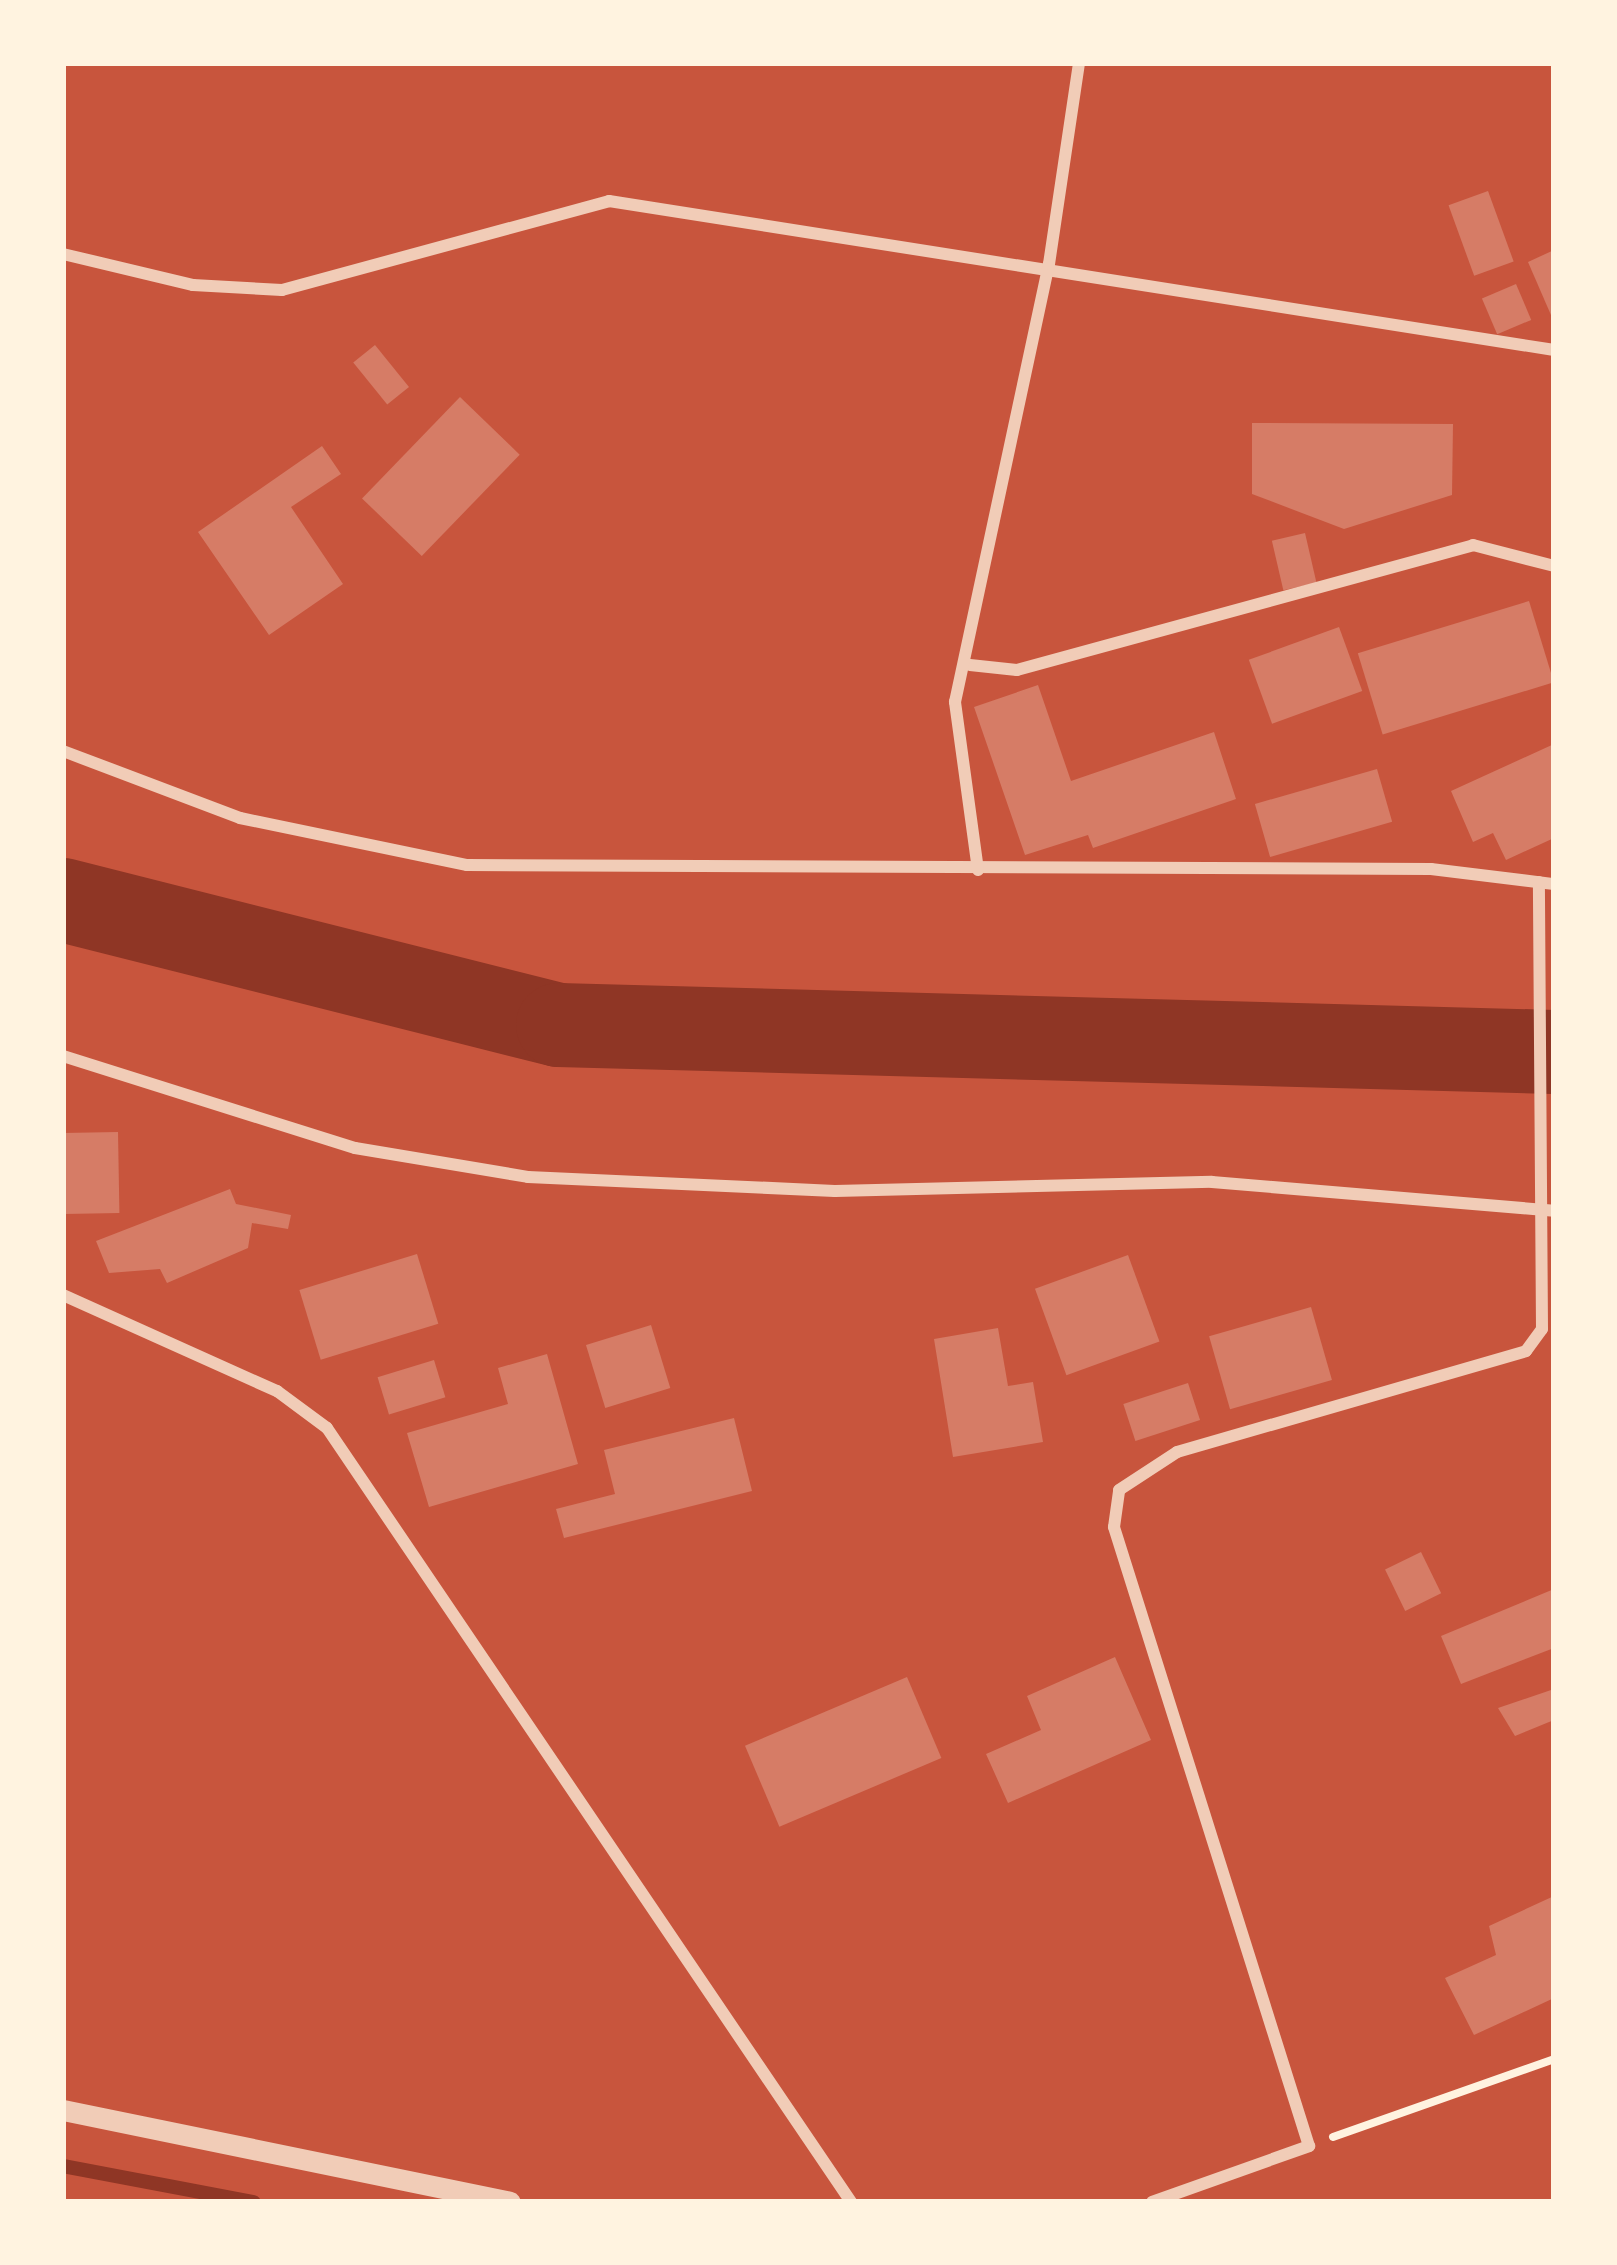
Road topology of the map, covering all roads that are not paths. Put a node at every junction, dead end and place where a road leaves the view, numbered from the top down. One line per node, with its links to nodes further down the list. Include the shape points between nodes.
1 (1079, 63): 3 (street)
2 (63, 254): 3 (street, via 193,285 282,290 609,201)
3 (1049, 264): 4 (street); 6 (street)
4 (1554, 350)
5 (1554, 566): 6 (street, via 1473,545 1060,660)
6 (970, 665): 8 (street, via 955,702)
7 (63, 751): 8 (street, via 240,818 467,866)
8 (978, 870): 9 (street, via 1432,869)
9 (1547, 883): 11 (street, via 1537,915)
10 (63, 1056): 11 (street, via 355,1148 528,1177 835,1191 1212,1182)
11 (1547, 1212): 16 (street, via 1542,1329 1526,1351 1177,1452 1119,1490 1114,1527 1309,2146)
12 (63, 1294): 15 (street, via 277,1391 327,1428)
13 (63, 2110): 14 (street)
14 (510, 2202)
15 (851, 2202)
16 (1153, 2202)

